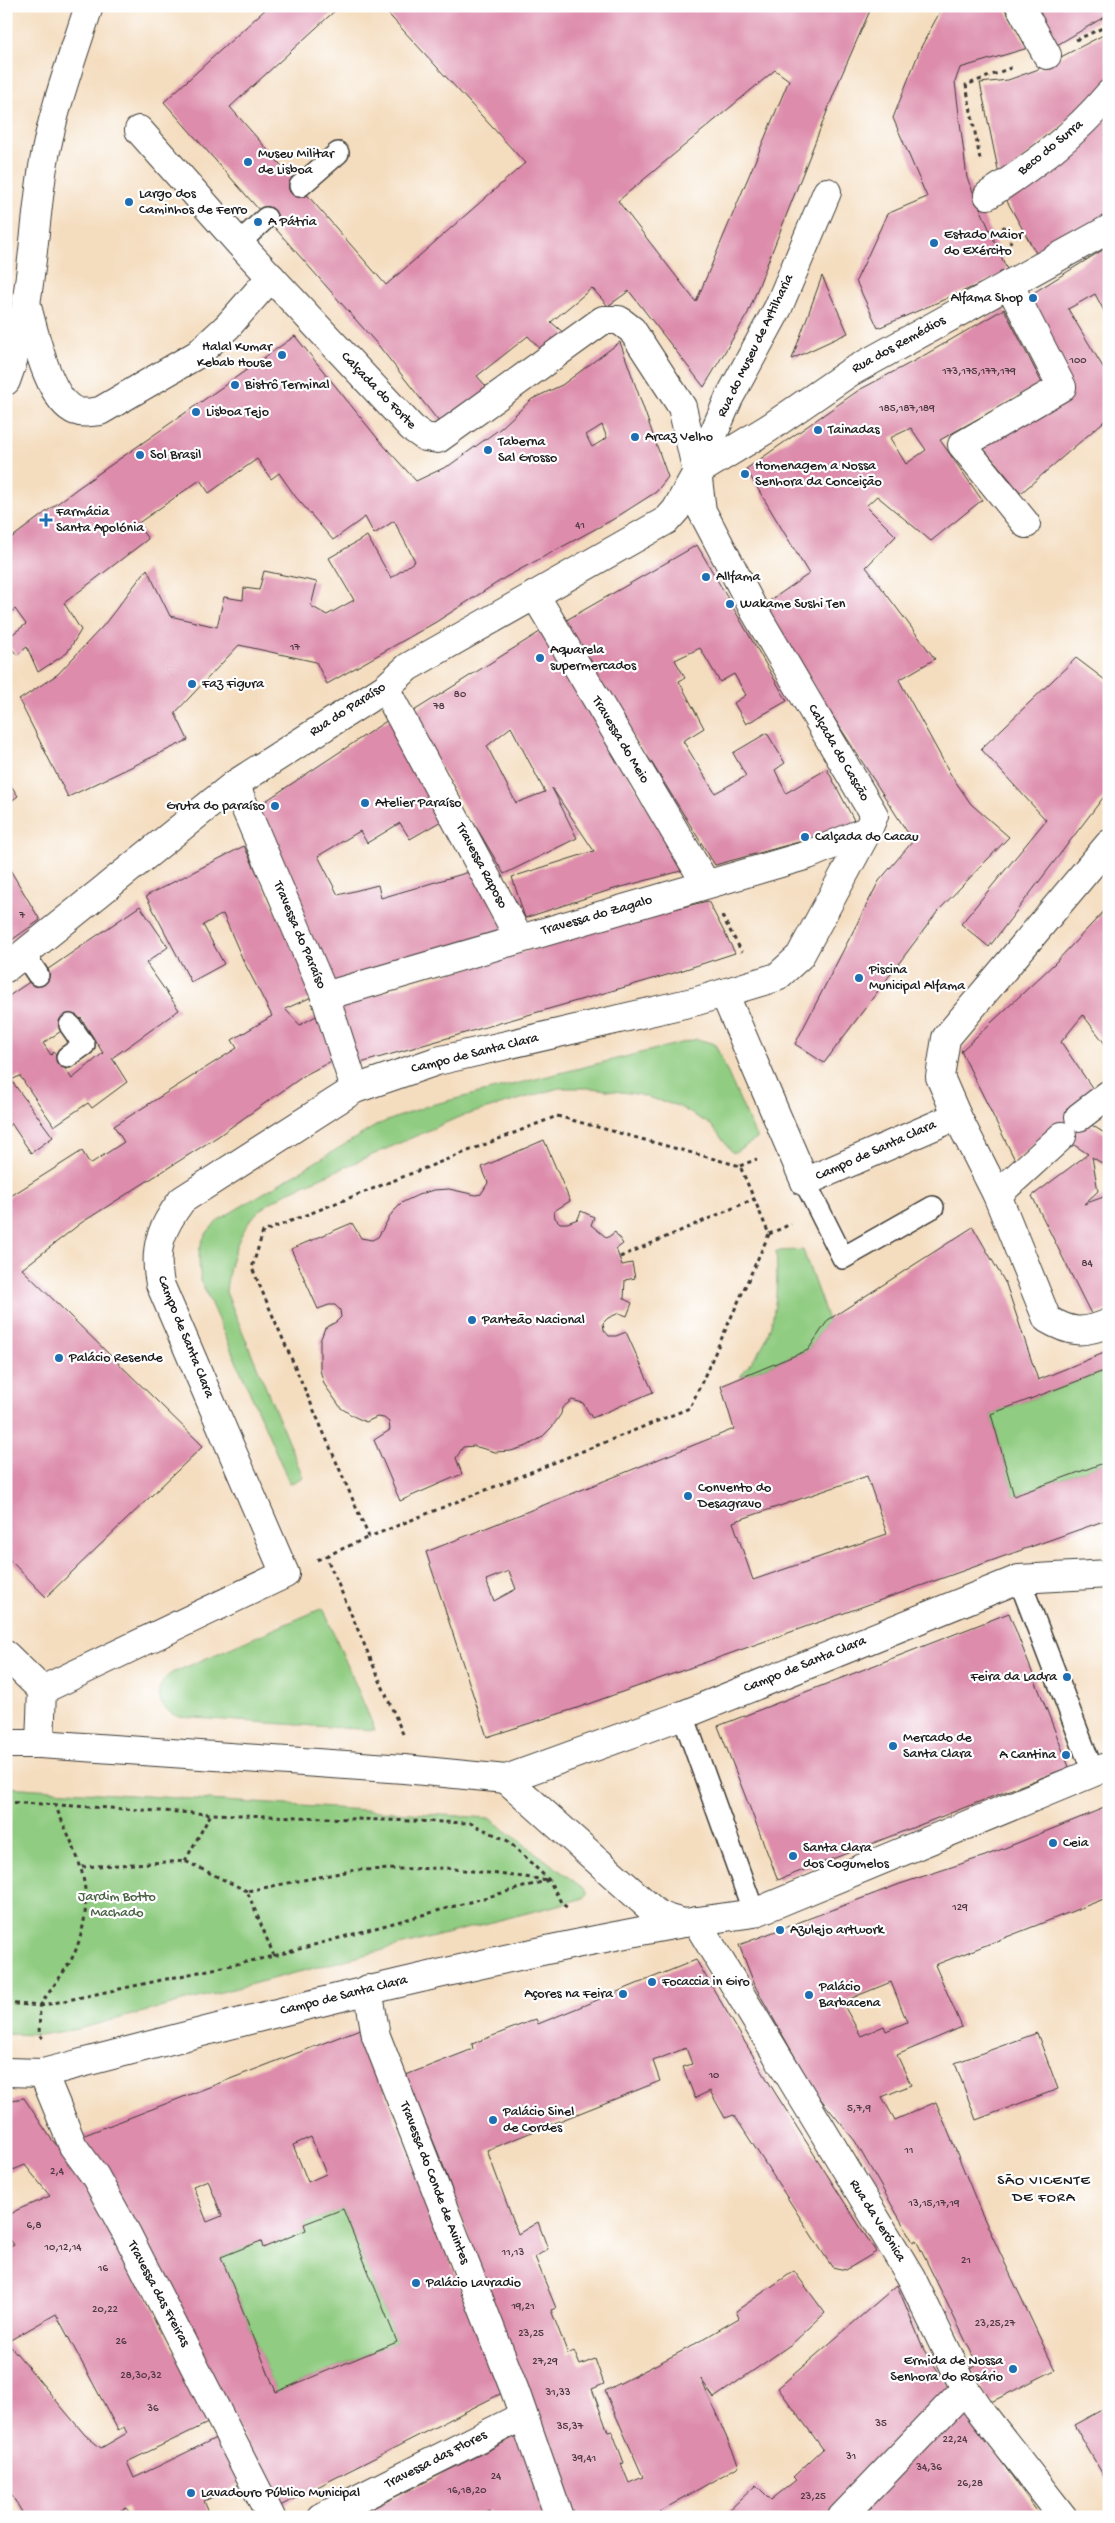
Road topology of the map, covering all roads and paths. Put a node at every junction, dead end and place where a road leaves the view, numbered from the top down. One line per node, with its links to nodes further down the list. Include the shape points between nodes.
1 (89, 6): 16 (street, via 55,110 44,166)
2 (1020, 6): 3 (street)
3 (1046, 55): 4 (path)
4 (966, 85)
5 (1109, 94): 10 (street, Beco do Surra, via 1090,116 1038,162)
6 (139, 130): 13 (street, Calçada do Forte)
7 (338, 153): 8 (lane)
8 (300, 186)
9 (827, 192): 18 (street, Rua do Museu de Artilharia, via 778,308 729,398)
10 (988, 195)
11 (266, 218): 13 (lane)
12 (1109, 229): 15 (street, Rua dos Remédios)
13 (239, 243): 14 (street, Calçada do Forte)
14 (271, 277): 16 (street, via 228,326 198,354 100,411 77,411 65,404 55,389); 18 (street, Calçada do Forte, via 412,428 425,437 438,439 603,320 619,320 632,330 682,407)
15 (1009, 284): 18 (street, Rua dos Remédios, via 849,373); 19 (street, via 1062,387 962,445)
16 (26, 303): 17 (street)
17 (6, 381)
18 (697, 472): 20 (street, Rua do Paraíso, via 667,520); 23 (street, Calçada do Cascão, via 702,510 754,612 874,815)
19 (1026, 524)
20 (535, 595): 21 (street, Rua do Paraíso, via 408,667); 25 (street, Travessa do Meio)
21 (385, 688): 22 (street, Rua do Paraíso); 26 (street, Travessa Raposo)
22 (235, 784): 27 (street, Rua do Paraíso); 30 (street, Travessa do Paraíso)
23 (868, 830): 25 (street, Travessa do Zagalo, via 808,855); 28 (street, Calçada do Cascão, via 800,956 777,978)
24 (1109, 844): 35 (street, via 946,1038 940,1077)
25 (706, 884): 26 (street, Travessa do Zagalo); 28 (path)
26 (519, 938): 30 (street, Travessa do Zagalo)
27 (23, 966)
28 (758, 984): 29 (street, Calçada do Cascão)
29 (724, 993): 33 (street, Campo de Santa Clara, via 437,1061); 38 (street, Campo de Santa Clara)
30 (325, 996): 33 (street, Travessa do Paraíso)
31 (70, 1025): 32 (lane, via 84,1045)
32 (67, 1057)
33 (355, 1089): 48 (street, Campo de Santa Clara, via 182,1200 167,1220 156,1264 160,1284)
34 (1109, 1094): 39 (street)
35 (958, 1116): 38 (street, Campo de Santa Clara); 39 (street)
36 (762, 1157): 37 (path)
37 (740, 1166): 40 (path); 46 (path, via 557,1116 263,1232 252,1268)
38 (805, 1182): 41 (lane, via 843,1258)
39 (997, 1195): 45 (street, via 1047,1319 1065,1330 1092,1330)
40 (754, 1200): 43 (path); 44 (path)
41 (933, 1207)
42 (796, 1222): 43 (path)
43 (768, 1234): 46 (path, via 690,1408)
44 (620, 1257)
45 (1109, 1323)
46 (370, 1536): 47 (path)
47 (326, 1556): 48 (path); 56 (path, via 406,1740)
48 (286, 1574): 52 (street)
49 (1109, 1574): 50 (street, Campo de Santa Clara)
50 (1019, 1579): 53 (street, Campo de Santa Clara); 57 (lane)
51 (6, 1655): 52 (street)
52 (42, 1690): 55 (street)
53 (683, 1715): 58 (street, Campo de Santa Clara); 66 (lane)
54 (6, 1744): 55 (street, Campo de Santa Clara)
55 (40, 1744): 56 (street, Campo de Santa Clara)
56 (404, 1769): 58 (street, Campo de Santa Clara)
57 (1101, 1769): 66 (street, Campo de Santa Clara)
58 (506, 1779): 67 (street, Campo de Santa Clara, via 656,1913)
59 (6, 1802): 60 (path)
60 (54, 1803): 61 (path); 63 (path)
61 (211, 1814): 62 (path); 64 (path, via 470,1824 508,1841)
62 (185, 1861): 63 (path); 65 (path)
63 (82, 1867): 72 (path, via 88,1904 77,1948)
64 (549, 1880): 65 (path, via 446,1868 355,1870); 68 (path, via 562,1904 574,1912); 69 (path)
65 (247, 1891): 69 (path)
66 (754, 1913): 67 (street, Campo de Santa Clara)
67 (690, 1922): 68 (street, Campo de Santa Clara); 75 (street, Rua da Verónica, via 911,2276)
68 (582, 1942): 70 (street, Campo de Santa Clara)
69 (274, 1956): 72 (path)
70 (368, 1989): 74 (street, Campo de Santa Clara); 76 (street, Travessa do Conde de Avintes, via 376,2036)
71 (6, 2003): 72 (path)
72 (40, 2006): 74 (path, via 39,2035 50,2044)
73 (6, 2072): 74 (street, Campo de Santa Clara)
74 (42, 2073): 77 (street, Travessa das Freiras, via 73,2146 95,2176 127,2234)
75 (966, 2388): 80 (street); 81 (street, Rua da Verónica)
76 (523, 2416): 78 (street, Travessa das Flores); 79 (street, Travessa do Conde de Avintes)
77 (271, 2517)
78 (322, 2517)
79 (560, 2517)
80 (842, 2517)
81 (1063, 2517)

